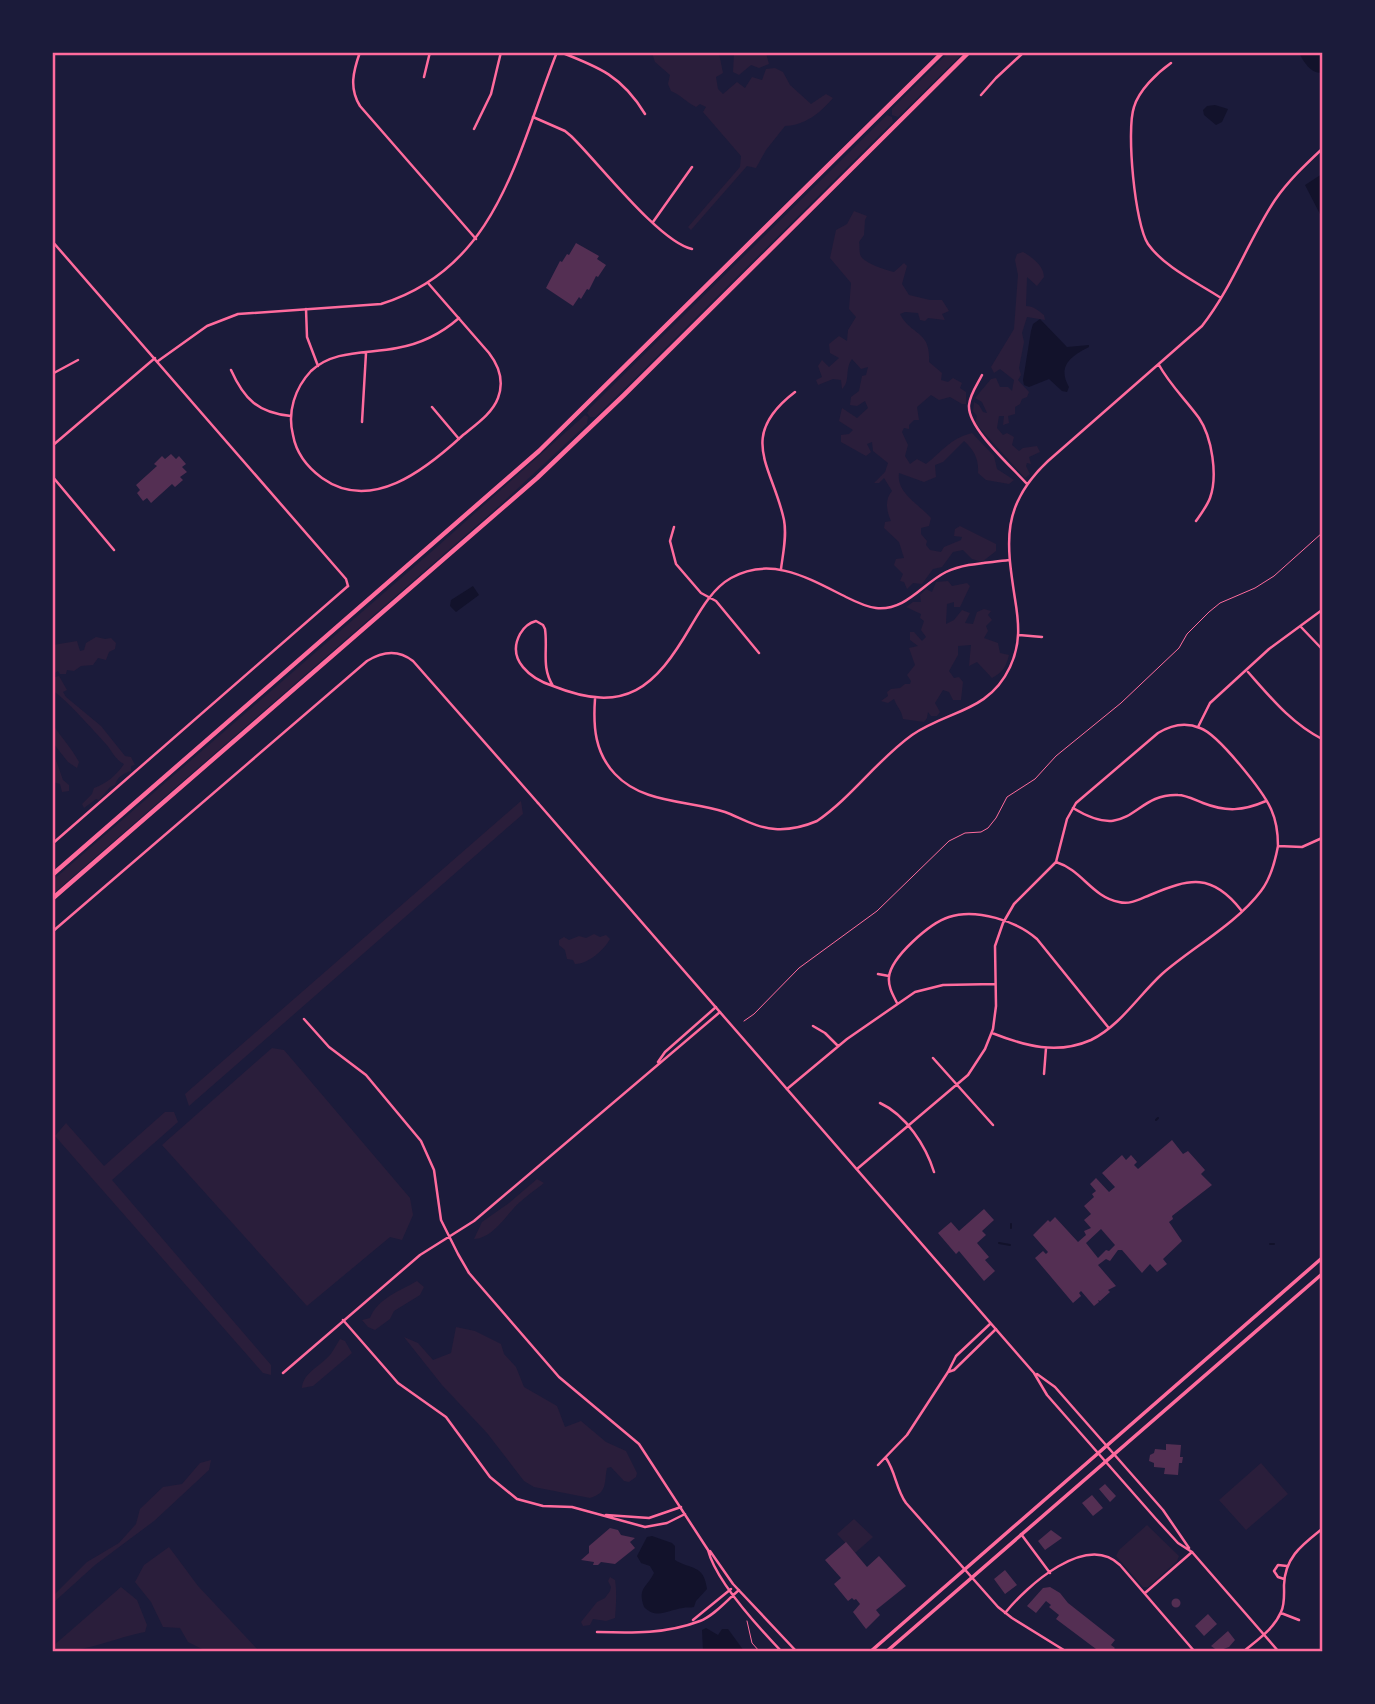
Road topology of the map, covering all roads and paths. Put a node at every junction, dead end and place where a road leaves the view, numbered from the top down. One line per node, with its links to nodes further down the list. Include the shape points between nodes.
1 (360, 52): 17 (street, via 352,80 360,106)
2 (430, 52): 9 (street)
3 (501, 52): 13 (street, via 491,94)
4 (558, 52): 11 (street, via 611,75); 12 (street)
5 (943, 52): 64 (highway, via 539,451)
6 (969, 52): 65 (highway, via 554,462)
7 (1024, 52): 10 (street)
8 (1171, 63): 21 (street, via 1139,96 1131,118 1140,223 1156,253)
9 (424, 77)
10 (981, 95)
11 (645, 114)
12 (533, 117): 16 (street, via 571,136); 17 (street, via 501,198)
13 (474, 130)
14 (1322, 149): 21 (street, via 1275,201)
15 (692, 167): 16 (street)
16 (653, 222): 19 (street, via 677,243)
17 (476, 239): 20 (street)
18 (52, 241): 26 (street)
19 (692, 249)
20 (428, 283): 22 (street, via 381,304); 23 (street)
21 (1221, 298): 27 (street, via 1202,326)
22 (306, 309): 26 (street, via 251,312 222,320); 28 (street, via 307,337)
23 (459, 318): 24 (street, via 413,344); 36 (street, via 495,361 500,389 493,409)
24 (366, 353): 28 (street, via 340,355); 35 (street)
25 (78, 360): 30 (street)
26 (157, 360): 37 (street); 61 (street, via 348,586)
27 (1159, 365): 39 (street); 40 (street, via 1201,421 1209,441 1213,488)
28 (318, 366): 34 (street, via 301,383)
29 (232, 370): 34 (street, via 257,406)
30 (52, 374)
31 (982, 375): 39 (street, via 970,400 971,417)
32 (795, 392): 45 (street, via 772,414 763,439 766,470 784,520)
33 (432, 407): 36 (street)
34 (290, 416): 36 (street, via 295,444 316,473 343,489 362,492 400,481)
35 (362, 422)
36 (459, 439)
37 (52, 446)
38 (52, 476): 43 (street)
39 (1027, 484): 44 (street, via 1011,520)
40 (1196, 521)
41 (674, 527): 46 (street, via 670,541 673,557)
42 (1322, 533): 78 (path, via 1274,576 1209,612 1121,703 1056,755 1035,779 1007,797 988,828 949,841 877,911 799,968)
43 (114, 550)
44 (1009, 560): 45 (street, via 953,569 902,603 883,608 861,604); 49 (street)
45 (780, 569): 46 (street, via 741,573)
46 (710, 598): 52 (street); 55 (street, via 670,661 653,679 631,692)
47 (1322, 610): 48 (street)
48 (1301, 627): 51 (street); 53 (street)
49 (1018, 635): 50 (street); 55 (street, via 1005,676 987,698 912,735 822,817 791,829 764,827 631,787 608,765 598,747)
50 (1042, 637)
51 (1322, 649)
52 (758, 653)
53 (1247, 671): 56 (street, via 1209,705); 57 (street, via 1285,714)
54 (553, 686): 54 (street, via 530,674 517,659 517,640 531,622 540,622 545,629 545,668); 55 (street)
55 (595, 699)
56 (1198, 727): 58 (street, via 1212,735); 59 (street, via 1177,725 1161,731)
57 (1322, 739)
58 (1266, 800): 59 (street, via 1246,809 1226,810 1169,795 1128,817 1111,820 1090,818); 62 (street, via 1275,820)
59 (1073, 808): 63 (street)
60 (1322, 838): 62 (street, via 1304,846)
61 (52, 844)
62 (1278, 846): 68 (street, via 1264,886)
63 (1056, 862): 66 (street, via 1076,872 1106,899); 69 (street, via 1014,904)
64 (52, 875)
65 (52, 899)
66 (1123, 904): 67 (street); 68 (street, via 1199,882 1228,893)
67 (1123, 909)
68 (1241, 910): 80 (street)
69 (1004, 921): 72 (street, via 950,916 912,944 896,960); 73 (street, via 995,946); 80 (street, via 1037,939)
70 (52, 932): 75 (street, via 367,661 390,652 407,656 424,671)
71 (878, 974): 72 (street)
72 (889, 976): 74 (street)
73 (995, 984): 74 (street, via 936,986); 81 (street)
74 (897, 1003): 82 (street)
75 (716, 1007): 76 (street); 85 (street)
76 (720, 1012): 85 (street); 88 (street)
77 (304, 1019): 94 (street, via 329,1047 366,1075 416,1132 432,1163 438,1208)
78 (744, 1021)
79 (813, 1026): 82 (street)
80 (1108, 1027): 83 (street, via 1091,1039)
81 (991, 1033): 83 (street); 87 (street, via 976,1063)
82 (838, 1046): 88 (street)
83 (1046, 1048): 86 (street)
84 (933, 1058): 87 (street)
85 (658, 1062): 94 (street, via 474,1221)
86 (1044, 1074)
87 (958, 1083): 90 (street); 91 (street)
88 (788, 1089): 92 (street)
89 (880, 1103): 91 (street)
90 (993, 1125)
91 (907, 1126): 92 (street); 93 (street, via 925,1149)
92 (857, 1169): 98 (street)
93 (934, 1172)
94 (449, 1237): 97 (street, via 427,1249); 109 (street, via 469,1273 559,1377 639,1444)
95 (1322, 1258): 103 (main road)
96 (1322, 1274): 105 (main road)
97 (343, 1320): 101 (street); 111 (street, via 398,1383 446,1417 490,1477 508,1493 528,1503)
98 (992, 1324): 99 (street); 100 (street, via 956,1356)
99 (996, 1329): 100 (street); 102 (street)
100 (948, 1372): 106 (street, via 907,1435)
101 (283, 1373)
102 (1034, 1373): 103 (street, via 1055,1387); 104 (street)
103 (1106, 1445): 104 (main road); 105 (street)
104 (1097, 1453): 107 (street); 117 (main road)
105 (1113, 1454): 107 (main road); 115 (street, via 1163,1510)
106 (886, 1458): 108 (street); 117 (street, via 903,1499)
107 (1105, 1461): 113 (main road); 115 (street, via 1156,1520)
108 (878, 1465)
109 (681, 1507): 110 (street); 111 (street, via 649,1518)
110 (685, 1514): 111 (street, via 645,1527); 114 (street)
111 (606, 1515)
112 (1322, 1529): 116 (street, via 1298,1548)
113 (1021, 1534): 118 (street); 119 (main road)
114 (708, 1550): 121 (street); 122 (street)
115 (1191, 1551): 124 (street); 132 (street)
116 (1287, 1566): 120 (street); 120 (street, via 1278,1565 1274,1571)
117 (964, 1569): 119 (street); 136 (main road)
118 (1050, 1573): 124 (street, via 1083,1555 1101,1554 1115,1559); 126 (street)
119 (971, 1576): 126 (street); 137 (main road)
120 (1284, 1579): 127 (street)
121 (735, 1586): 122 (street); 123 (street)
122 (730, 1590): 125 (street); 130 (street)
123 (739, 1590): 125 (street); 135 (street)
124 (1145, 1593): 139 (street)
125 (734, 1595): 130 (street, via 713,1613); 134 (street)
126 (1005, 1613): 138 (street)
127 (1281, 1613): 128 (street); 132 (street)
128 (1299, 1620)
129 (747, 1621): 133 (path, via 752,1643)
130 (691, 1623): 131 (street, via 659,1632)
131 (597, 1632)
132 (1264, 1634): 140 (street); 141 (street)
133 (760, 1651)
134 (782, 1651)
135 (797, 1651)
136 (870, 1651)
137 (886, 1651)
138 (1068, 1651)
139 (1195, 1651)
140 (1244, 1651)
141 (1279, 1651)

